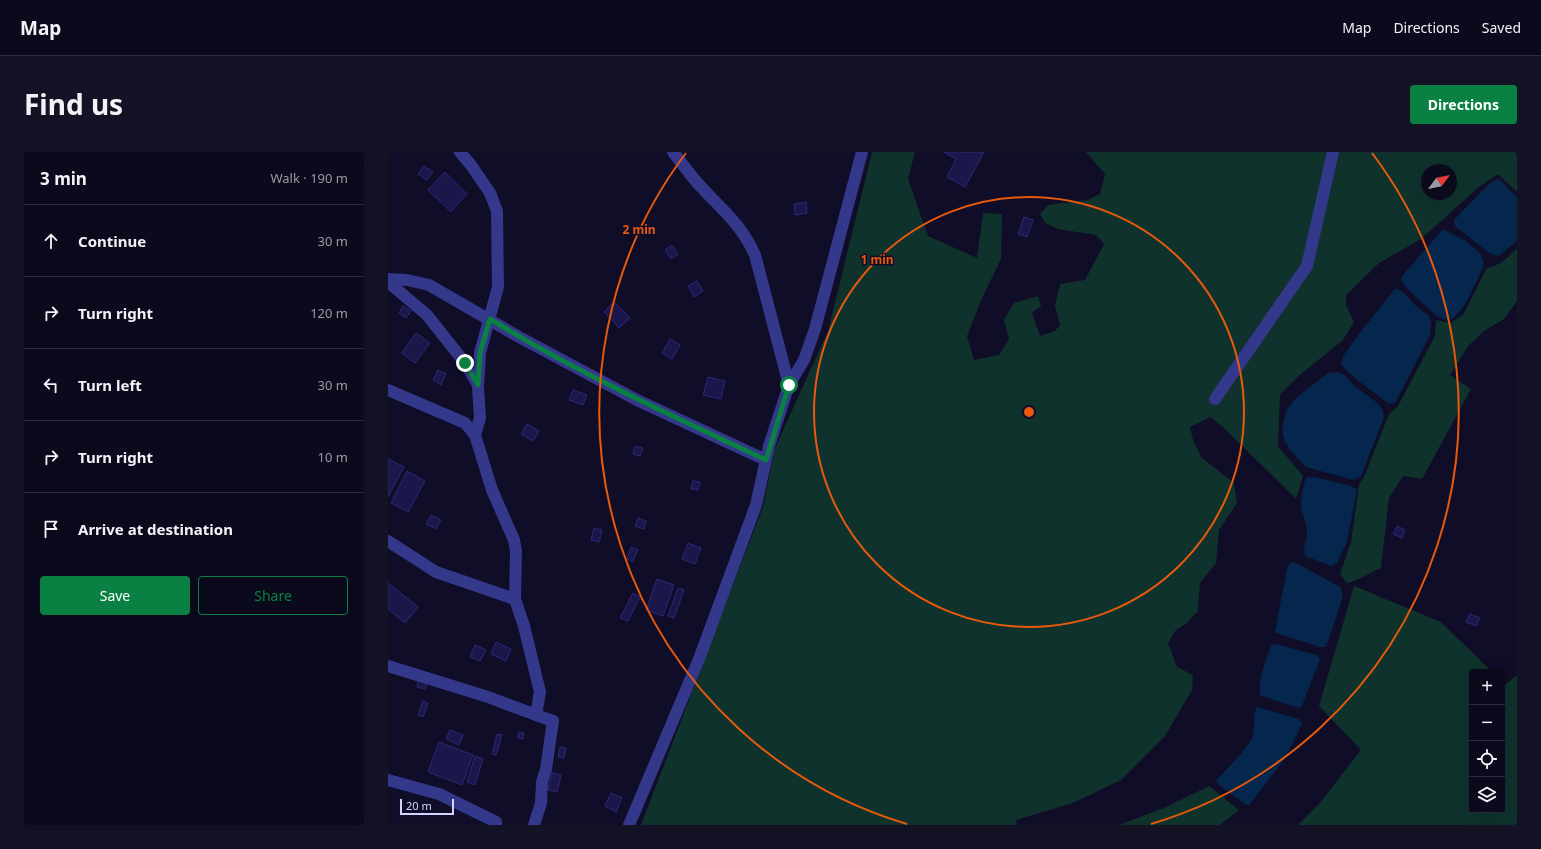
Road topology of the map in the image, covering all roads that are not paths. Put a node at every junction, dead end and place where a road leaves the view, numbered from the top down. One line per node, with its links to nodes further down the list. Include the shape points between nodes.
1 (460, 152): 7 (street, via 490,193 497,211 498,287)
2 (673, 152): 9 (street, via 694,179 737,224 748,240 755,255)
3 (862, 152): 9 (street, via 815,329 804,360)
4 (1333, 152): 11 (street, via 1307,266)
5 (388, 278): 7 (street, via 429,285)
6 (388, 282): 8 (street, via 427,315 465,363)
7 (490, 319): 8 (street, via 480,353); 13 (street, via 637,400)
8 (478, 385): 12 (street, via 480,418)
9 (789, 385): 13 (street)
10 (388, 390): 12 (street, via 466,423)
11 (1216, 399)
12 (475, 435): 15 (street, via 492,490 514,540)
13 (766, 460): 21 (street, via 756,505 704,644)
14 (388, 541): 15 (street, via 436,572)
15 (515, 598): 17 (street, via 540,692)
16 (388, 666): 17 (street, via 488,697)
17 (536, 715): 20 (street, via 553,721 542,782 541,803)
18 (388, 780): 19 (street, via 439,794)
19 (500, 824)
20 (534, 825)
21 (629, 825)

